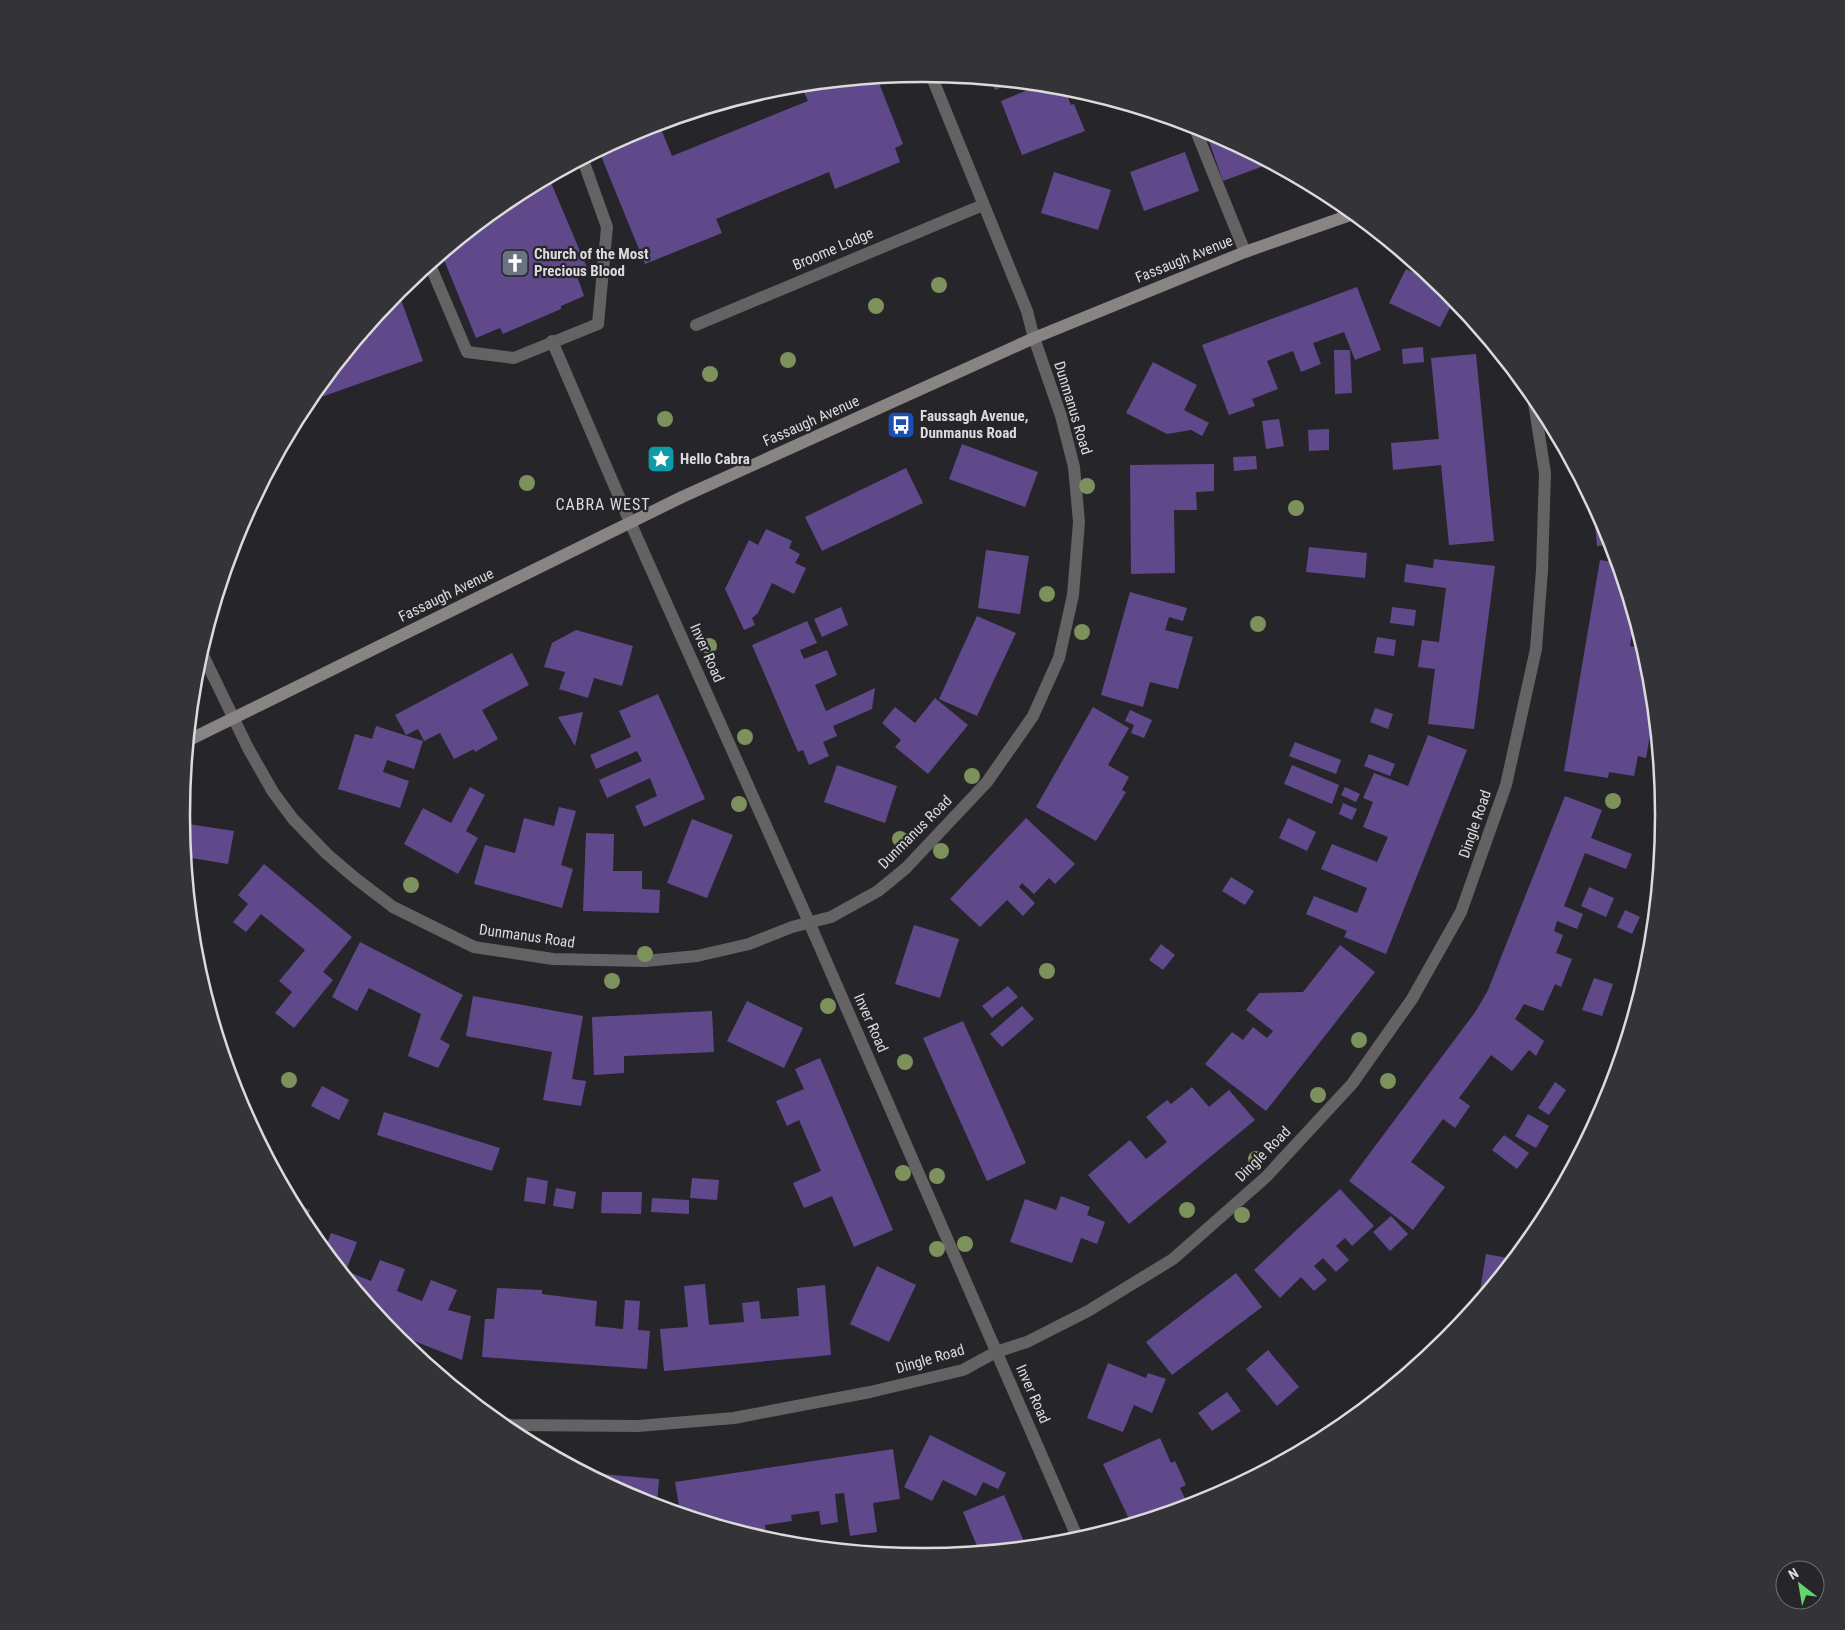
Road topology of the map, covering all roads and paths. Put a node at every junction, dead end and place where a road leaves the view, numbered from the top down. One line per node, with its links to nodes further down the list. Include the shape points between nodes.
1 (934, 82): 4 (street, Dunmanus Road)
2 (1198, 136): 6 (street)
3 (584, 166): 10 (street, via 607,227 598,324)
4 (983, 205): 8 (street, Broome Lodge); 9 (street, Dunmanus Road, via 1027,310)
5 (1344, 217): 6 (street, Fassaugh Avenue)
6 (1245, 252): 9 (street, Fassaugh Avenue)
7 (433, 271): 10 (street, via 467,352 514,358)
8 (696, 325)
9 (1034, 338): 12 (street, Fassaugh Avenue); 16 (street, Dunmanus Road, via 1061,416 1074,467 1079,522 1073,595 1059,658 1033,716 987,782 906,868 878,890 831,917)
10 (552, 341): 12 (street, Inver Road)
11 (1536, 414): 17 (street, Dingle Road, via 1545,473 1536,649 1506,785 1462,912 1412,999 1352,1084 1266,1177 1172,1259 1088,1311 1027,1342)
12 (630, 522): 14 (street, Fassaugh Avenue); 16 (street, Inver Road)
13 (207, 661): 14 (street, Dunmanus Road)
14 (233, 719): 15 (street, Fassaugh Avenue); 16 (street, Dunmanus Road, via 273,792 293,820 327,854 394,907 474,947 552,959 645,961 697,956 748,944)
15 (194, 737)
16 (809, 922): 17 (street, Inver Road)
17 (996, 1352): 18 (street, Dingle Road, via 963,1370 734,1418 638,1426); 19 (street, Inver Road)
18 (518, 1425)
19 (1074, 1531)

